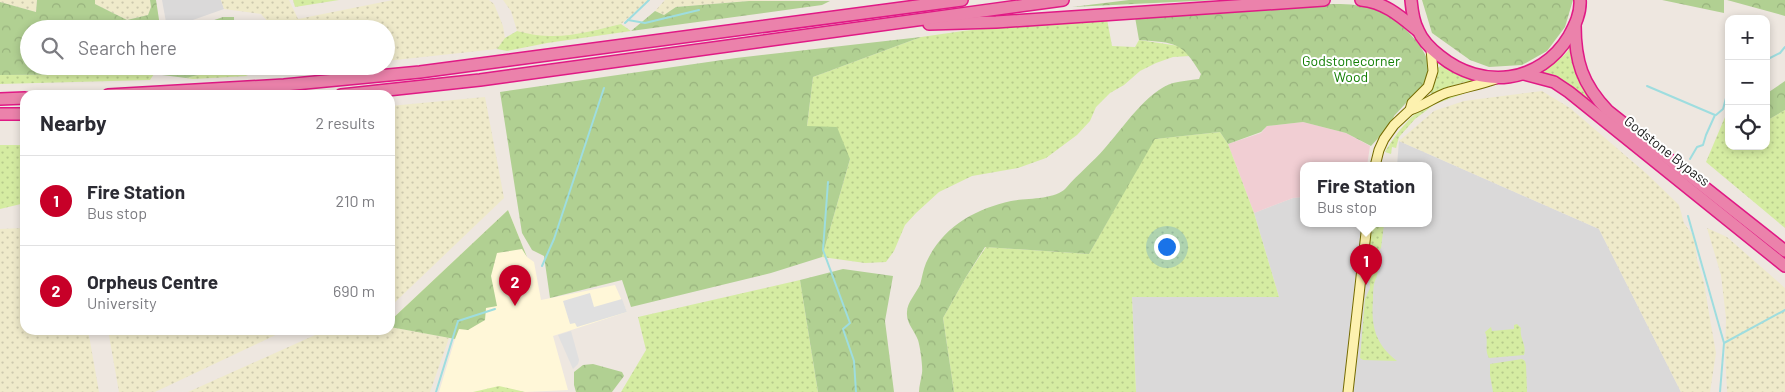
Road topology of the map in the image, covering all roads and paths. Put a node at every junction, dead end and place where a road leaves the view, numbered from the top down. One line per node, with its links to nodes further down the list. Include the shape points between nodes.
1 (931, 0): 8 (highway)
2 (962, 0): 8 (highway)
3 (1063, 0): 10 (highway)
4 (1324, 0): 10 (highway, via 996,22)
5 (1361, 0): 11 (highway, via 1390,9)
6 (1411, 0): 11 (highway)
7 (1582, 2): 9 (highway)
8 (884, 10): 13 (highway)
9 (1575, 25): 14 (highway, via 1554,54); 26 (highway, Godstone Bypass, via 1581,74 1597,100)
10 (859, 27): 18 (highway)
11 (1417, 30): 12 (highway)
12 (1431, 49): 16 (highway, via 1453,67); 21 (main road, via 1432,79)
13 (395, 74)
14 (1524, 74): 16 (highway); 27 (highway, Godstone Bypass, via 1554,82 1569,92)
15 (389, 75): 17 (highway)
16 (1496, 79): 21 (main road, via 1446,94)
17 (196, 90)
18 (387, 90)
19 (20, 98): 20 (highway)
20 (0, 99)
21 (1410, 110): 24 (main road, via 1384,139)
22 (0, 114): 23 (highway)
23 (20, 114)
24 (1376, 162)
25 (1367, 227): 28 (main road)
26 (1785, 251)
27 (1785, 266)
28 (1348, 392)

